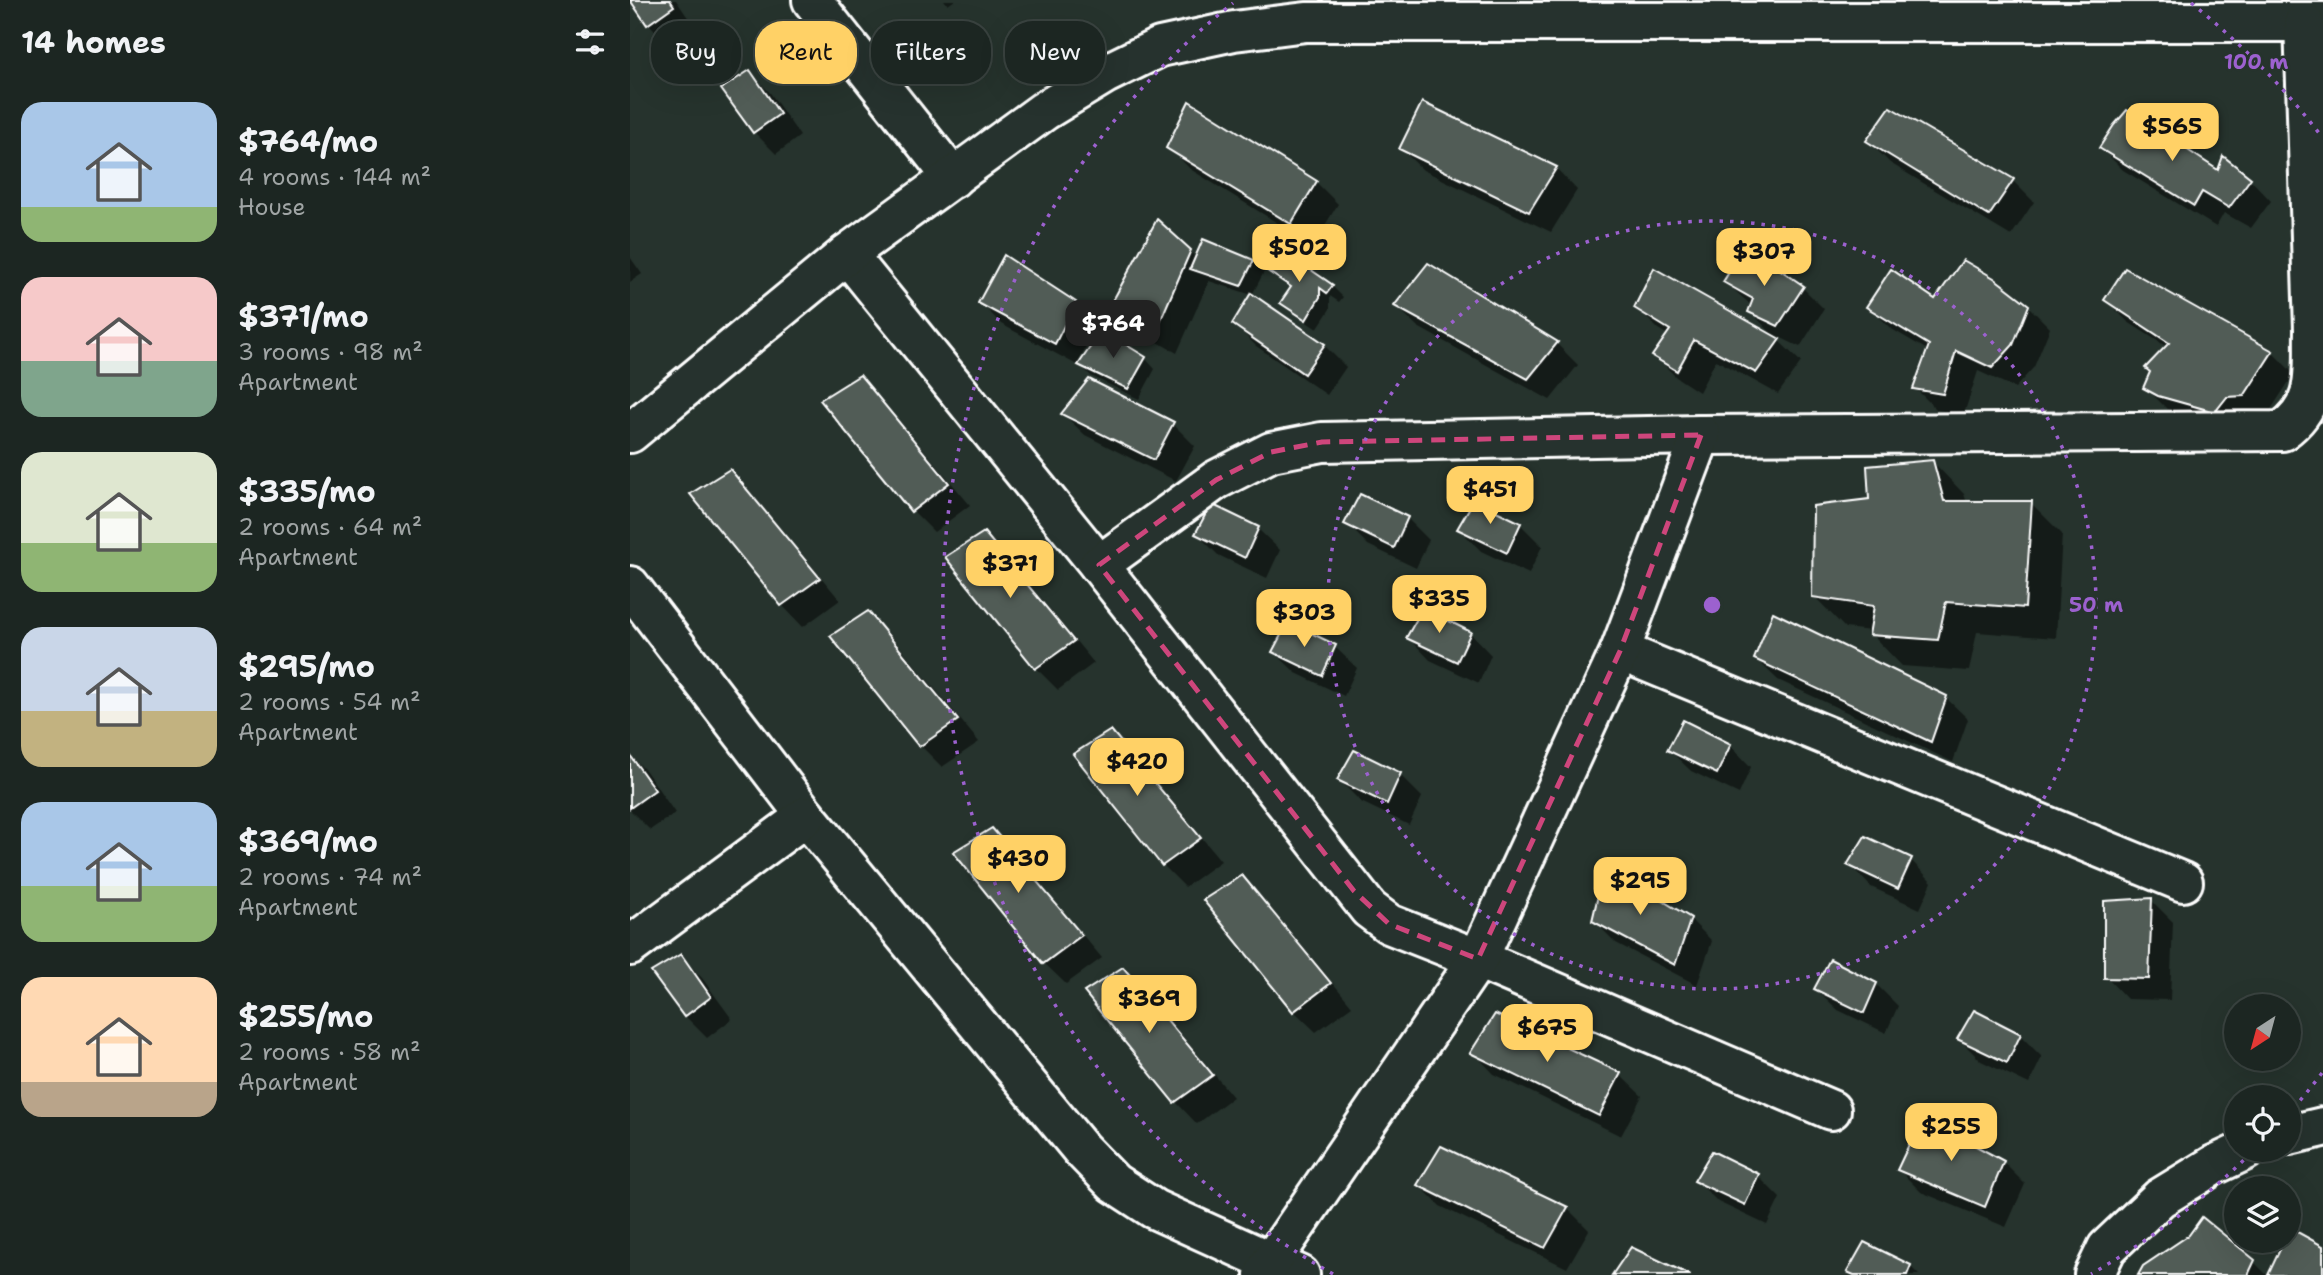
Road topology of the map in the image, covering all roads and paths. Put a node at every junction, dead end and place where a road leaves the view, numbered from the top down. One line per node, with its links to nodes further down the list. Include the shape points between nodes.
1 (812, 0): 4 (street)
2 (1720, 11): 3 (street); 4 (street, via 1306,22 1160,47 1044,111)
3 (2313, 22): 7 (street, via 2312,375 2309,400 2298,420 2283,431)
4 (953, 178): 5 (street)
5 (847, 254): 6 (street); 8 (street)
6 (630, 433)
7 (1701, 435): 8 (street, via 1322,442 1271,452 1216,480); 10 (street)
8 (1099, 565): 14 (street, via 1369,908 1389,924)
9 (630, 586): 11 (street)
10 (1620, 651): 12 (street); 14 (street)
11 (806, 816): 13 (street); 19 (street, via 1114,1183 1154,1209)
12 (2183, 882)
13 (630, 946)
14 (1478, 959): 15 (street); 19 (street)
15 (1831, 1110)
16 (2323, 1127): 17 (street)
17 (2301, 1132)
18 (2224, 1160): 20 (street, via 2160,1198 2107,1248)
19 (1278, 1271)
20 (2094, 1275)

